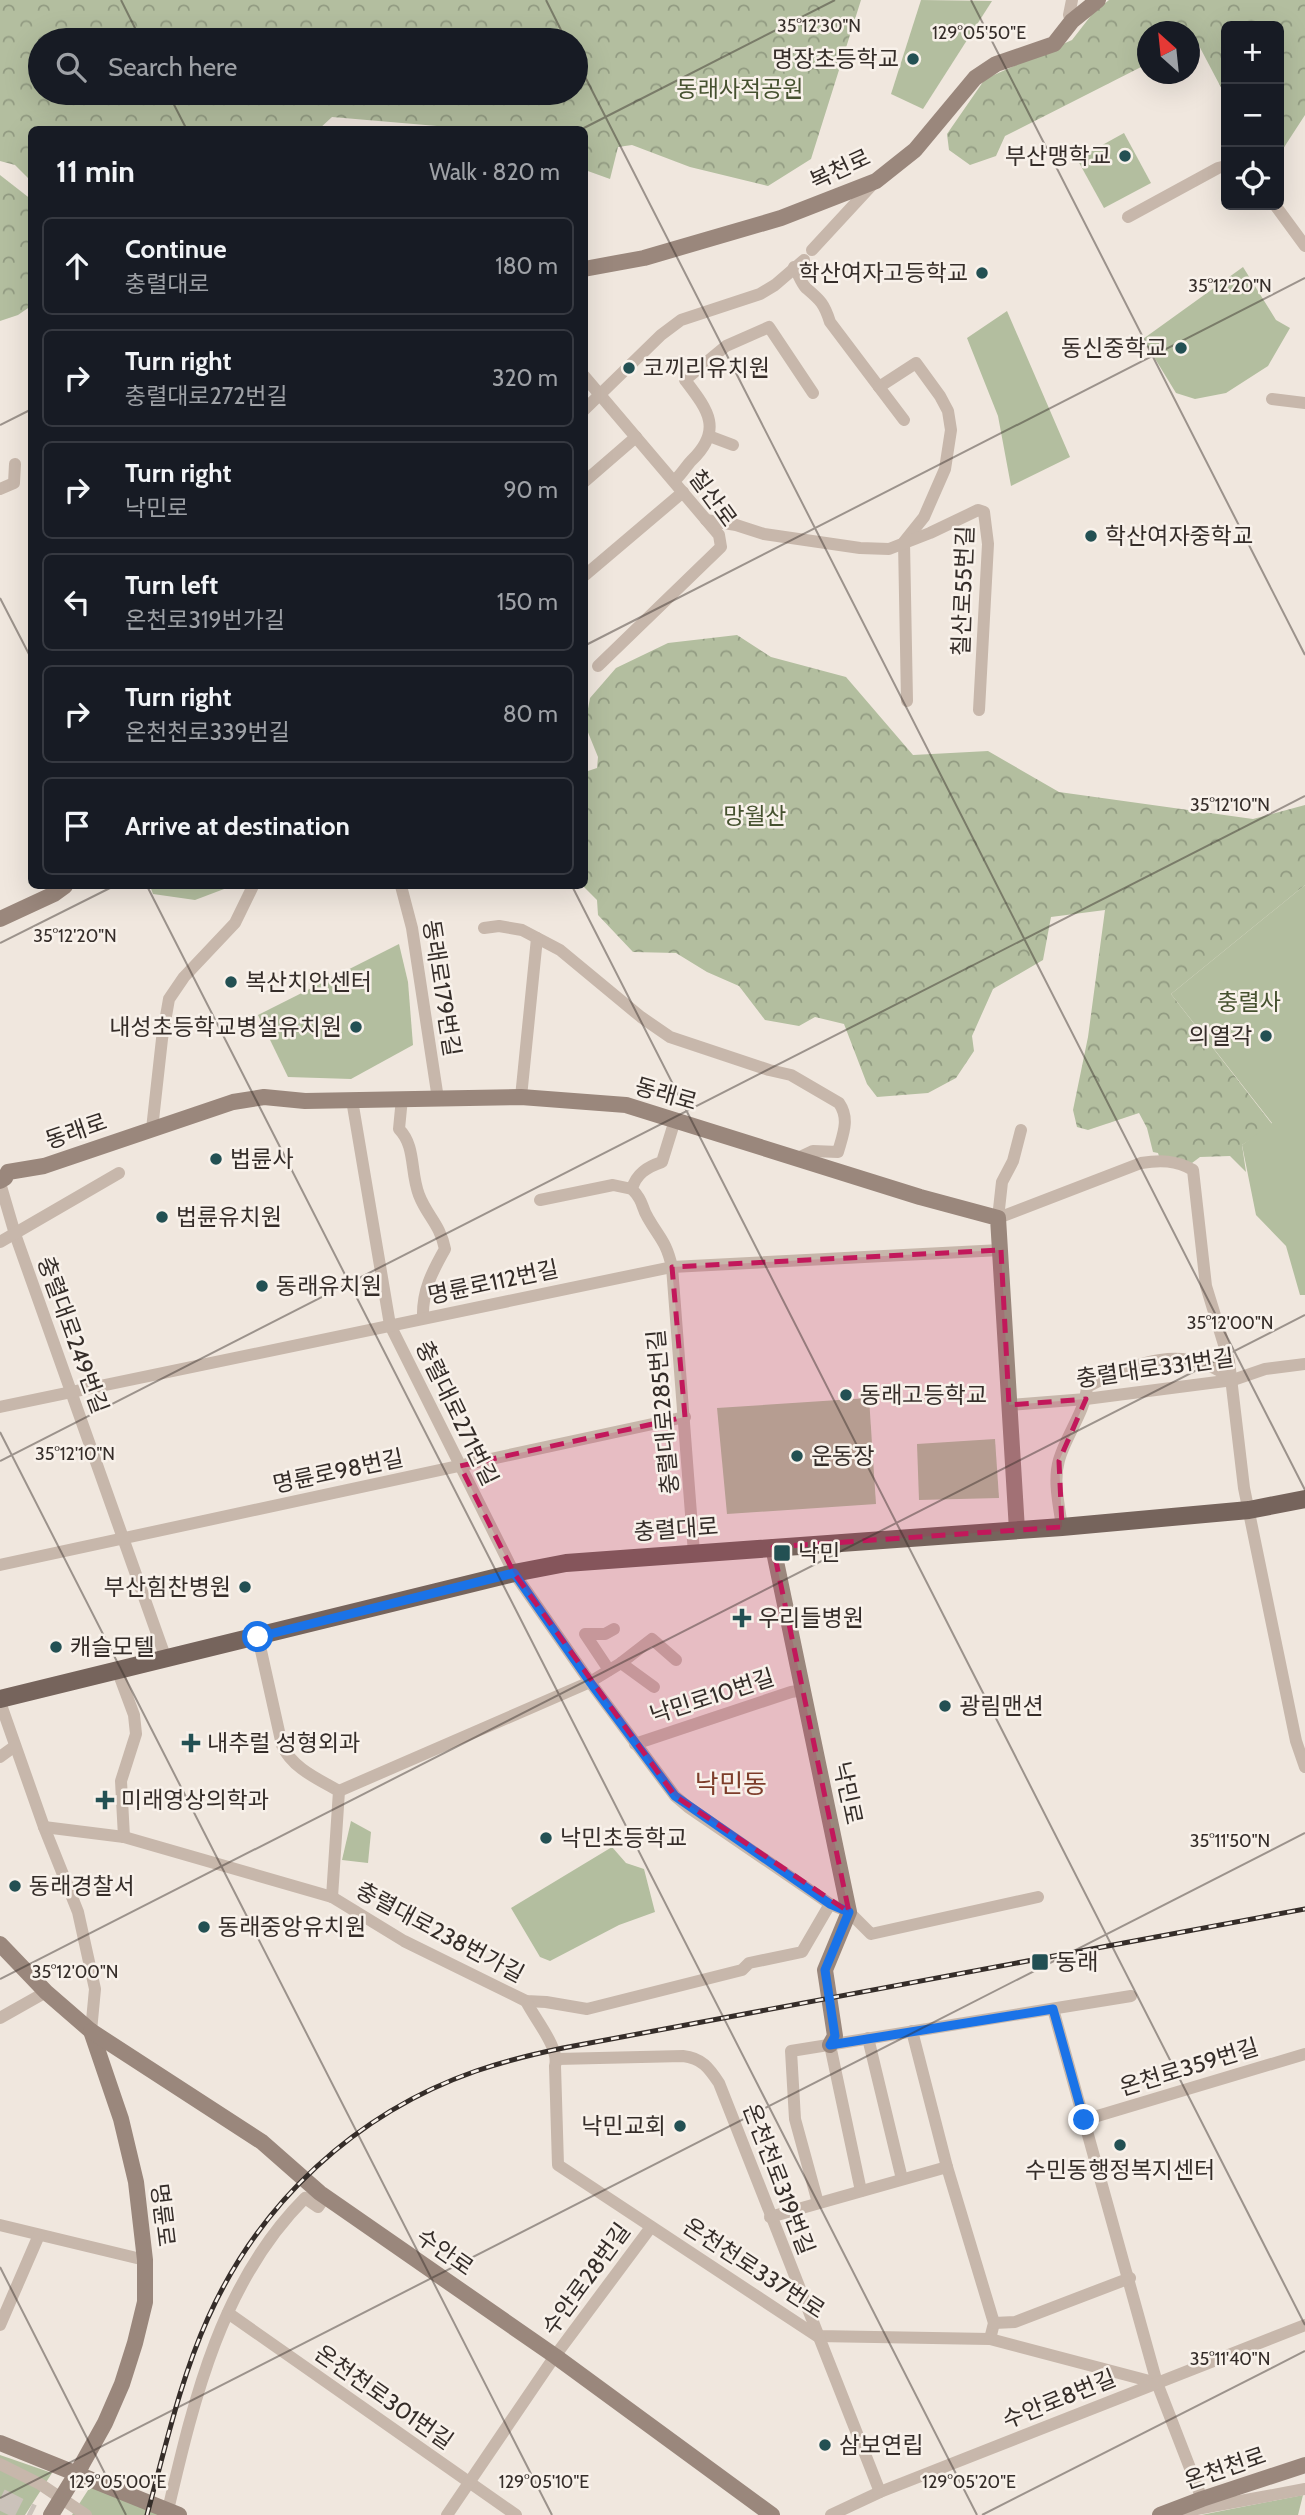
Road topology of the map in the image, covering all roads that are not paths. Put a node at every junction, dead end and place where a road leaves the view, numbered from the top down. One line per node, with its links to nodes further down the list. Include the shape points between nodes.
1 (1073, 0): 3 (street, via 1069,15)
2 (1098, 0): 3 (main road, 복천로)
3 (1075, 19): 5 (main road, 복천로, via 1054,44 996,64 975,78 915,150)
4 (1221, 167): 7 (street)
5 (876, 181): 9 (street); 10 (main road, 복천로, via 780,218 644,258)
6 (1279, 210): 8 (street)
7 (1128, 217)
8 (1305, 246)
9 (803, 259): 12 (street, via 804,286 816,294 830,322); 14 (street, via 760,294 681,320)
10 (588, 268)
11 (588, 381): 14 (street, 칠산로)
12 (879, 387): 18 (street); 28 (street, via 916,363 948,411 951,430 945,469 924,517)
13 (813, 393): 19 (street, via 769,327 760,330 726,346 685,380 705,406)
14 (599, 394): 17 (street); 20 (street, 칠산로)
15 (1272, 399): 16 (street)
16 (1305, 403)
17 (588, 406)
18 (904, 420)
19 (709, 436): 21 (street); 24 (street)
20 (636, 437): 23 (street); 24 (street, 칠산로)
21 (733, 445)
22 (15, 464): 25 (street, via 14,483)
23 (588, 479)
24 (675, 480): 26 (street, 칠산로)
25 (0, 489)
26 (683, 492): 27 (street, 칠산로); 29 (street)
27 (706, 520): 28 (street, 칠산로55번길, via 860,548 889,549); 30 (street, 칠산로, via 719,535 721,547)
28 (904, 542): 31 (street); 32 (street, 칠산로55번길, via 978,510 986,516)
29 (588, 573)
30 (598, 666)
31 (907, 701)
32 (979, 710)
33 (61, 889): 36 (main road)
34 (252, 889): 44 (street, via 235,923 169,999)
35 (402, 889): 41 (street, 동래로179번길)
36 (0, 919)
37 (484, 928): 38 (street, via 522,930)
38 (537, 938): 39 (street); 46 (street, via 582,966 670,1037 791,1074 839,1103 846,1124 838,1152 813,1151)
39 (521, 1097): 41 (main road, 동래로); 43 (main road, 동래로, via 626,1105)
40 (402, 1098): 41 (main road, 동래로); 42 (main road, 동래로); 56 (street, via 399,1129 408,1138 419,1195 442,1233 445,1249 429,1278)
41 (438, 1099)
42 (352, 1100): 44 (main road, 동래로, via 264,1097 233,1102); 57 (street, 충렬대로271번길)
43 (675, 1120): 46 (main road, 동래로); 49 (street, via 662,1162 649,1166 635,1179)
44 (152, 1129): 48 (main road, 동래로, via 44,1166)
45 (1021, 1130): 51 (street, via 1002,1182)
46 (796, 1159): 51 (main road, 동래로)
47 (119, 1173): 52 (street)
48 (2, 1174): 52 (street, 충렬대로249번길)
49 (632, 1189): 50 (street, via 613,1185); 55 (street, 충렬대로285번길, via 663,1238)
50 (540, 1200)
51 (998, 1218): 54 (main road); 59 (street, via 1141,1163 1161,1160 1193,1170 1206,1286)
52 (15, 1234): 53 (street); 60 (street, 충렬대로249번길)
53 (0, 1242)
54 (1000, 1250): 55 (street, 명륜로112번길); 62 (main road)
55 (672, 1267): 56 (street, 명륜로112번길); 64 (street, 충렬대로285번길)
56 (423, 1318): 57 (street, 명륜로112번길)
57 (390, 1325): 60 (street, 명륜로112번길); 65 (street, 충렬대로271번길)
58 (1305, 1364): 59 (street, 충렬대로331번길, via 1265,1369)
59 (1233, 1380): 61 (street, 충렬대로331번길); 61 (street, via 1199,1362 1158,1358 1087,1387); 67 (street)
60 (71, 1392): 63 (street, 명륜로112번길); 70 (street, 충렬대로249번길)
61 (1086, 1399): 62 (street, 충렬대로331번길); 68 (street, via 1059,1461 1056,1482)
62 (1009, 1405): 69 (main road)
63 (0, 1407)
64 (685, 1417): 65 (street, 명륜로98번길); 72 (street, 충렬대로285번길)
65 (460, 1466): 70 (street, 명륜로98번길); 74 (street, 충렬대로271번길)
66 (1305, 1505): 67 (main road, 충렬대로)
67 (1249, 1510): 68 (main road, 충렬대로); 88 (street)
68 (1062, 1527): 69 (main road, 충렬대로)
69 (1017, 1530): 71 (main road, 충렬대로)
70 (122, 1538): 73 (street, 명륜로98번길); 77 (street, 충렬대로249번길)
71 (774, 1548): 72 (main road, 충렬대로); 83 (main road, 낙민로)
72 (694, 1553): 74 (main road, 충렬대로, via 566,1563)
73 (0, 1565)
74 (514, 1573): 76 (main road, 충렬대로); 81 (street, 충렬대로271번길)
75 (614, 1629): 79 (street, via 585,1634)
76 (258, 1637): 77 (main road, 충렬대로); 89 (street, via 287,1756)
77 (166, 1659): 80 (main road, 충렬대로)
78 (677, 1660): 79 (street, via 652,1639)
79 (615, 1667): 81 (street); 82 (street)
80 (118, 1672): 84 (main road, 충렬대로); 91 (street, via 136,1734 121,1781)
81 (590, 1682): 85 (street, 충렬대로271번길); 89 (street)
82 (654, 1687)
83 (804, 1690): 85 (street, 낙민로10번길); 95 (main road, 낙민로)
84 (0, 1701): 86 (street)
85 (635, 1744): 94 (street, 충렬대로271번길, via 688,1807)
86 (15, 1746): 87 (street); 90 (street)
87 (0, 1758)
88 (1305, 1767)
89 (339, 1791): 92 (street)
90 (44, 1827): 91 (street, 충렬대로238번가길); 102 (street, via 84,1938 95,1989)
91 (124, 1837): 92 (street, 충렬대로238번가길)
92 (332, 1897): 99 (street, 충렬대로238번가길, via 404,1941)
93 (1038, 1897): 95 (street, 충렬대로271번길, via 871,1934)
94 (830, 1904): 95 (street, 충렬대로271번길); 99 (street, 충렬대로238번가길, via 802,1952 587,2009)
95 (849, 1912): 105 (main road, via 825,1970 835,2036)
96 (0, 1944): 97 (main road)
97 (46, 1992): 101 (street); 102 (main road)
98 (1131, 1996): 100 (street)
99 (526, 2001): 107 (street, 온천천로337번로)
100 (1053, 2009): 103 (street); 108 (street)
101 (0, 2018)
102 (91, 2031): 112 (main road, 수안로, via 262,2142); 118 (main road, 명륜로, via 130,2152)
103 (912, 2031): 104 (street); 109 (street)
104 (868, 2038): 105 (street); 110 (street)
105 (830, 2045): 111 (street); 113 (street, via 790,2051 795,2119)
106 (1305, 2054): 108 (street, 온천로359번길)
107 (556, 2059): 114 (street, 온천천로319번길, via 697,2057 719,2083); 116 (street, 온천천로337번로, via 558,2165)
108 (1084, 2120): 119 (street)
109 (947, 2167): 110 (street); 121 (street)
110 (902, 2179): 111 (street)
111 (861, 2191): 113 (street)
112 (325, 2197): 120 (street, via 318,2207 305,2198 289,2214 260,2251); 126 (main road, 수안로)
113 (818, 2203): 114 (street)
114 (770, 2217): 124 (street, 온천천로319번길)
115 (0, 2225): 117 (street)
116 (651, 2227): 124 (street, 온천천로337번로); 126 (street, 수안로28번길)
117 (39, 2235): 118 (street); 122 (street)
118 (145, 2260): 136 (main road, 명륜로, bridge, via 145,2302 118,2394)
119 (1130, 2278): 121 (street, via 1015,2322); 127 (street)
120 (228, 2313): 131 (street, 온천천로301번길); 135 (street, via 192,2410)
121 (994, 2323): 125 (street)
122 (0, 2325)
123 (1305, 2325): 127 (street, 수안로8번길)
124 (817, 2336): 125 (street, 온천천로337번로); 133 (street, 온천천로319번길)
125 (990, 2339): 127 (street, 온천천로337번로)
126 (555, 2356): 131 (street, 수안로28번길); 140 (main road, 수안로)
127 (1157, 2383): 133 (street, 수안로8번길); 134 (street)
128 (0, 2443): 135 (main road)
129 (0, 2464): 137 (street)
130 (1305, 2465): 134 (main road, 온천천로)
131 (469, 2483): 138 (street, 수안로28번길); 139 (street, 온천천로301번길)
132 (1305, 2489): 142 (street)
133 (880, 2492): 141 (street, 수안로8번길)
134 (1202, 2499): 142 (main road, 온천천로)
135 (173, 2513)
136 (51, 2515)
137 (86, 2515)
138 (447, 2515)
139 (516, 2515)
140 (772, 2515)
141 (831, 2515)
142 (1162, 2515)

